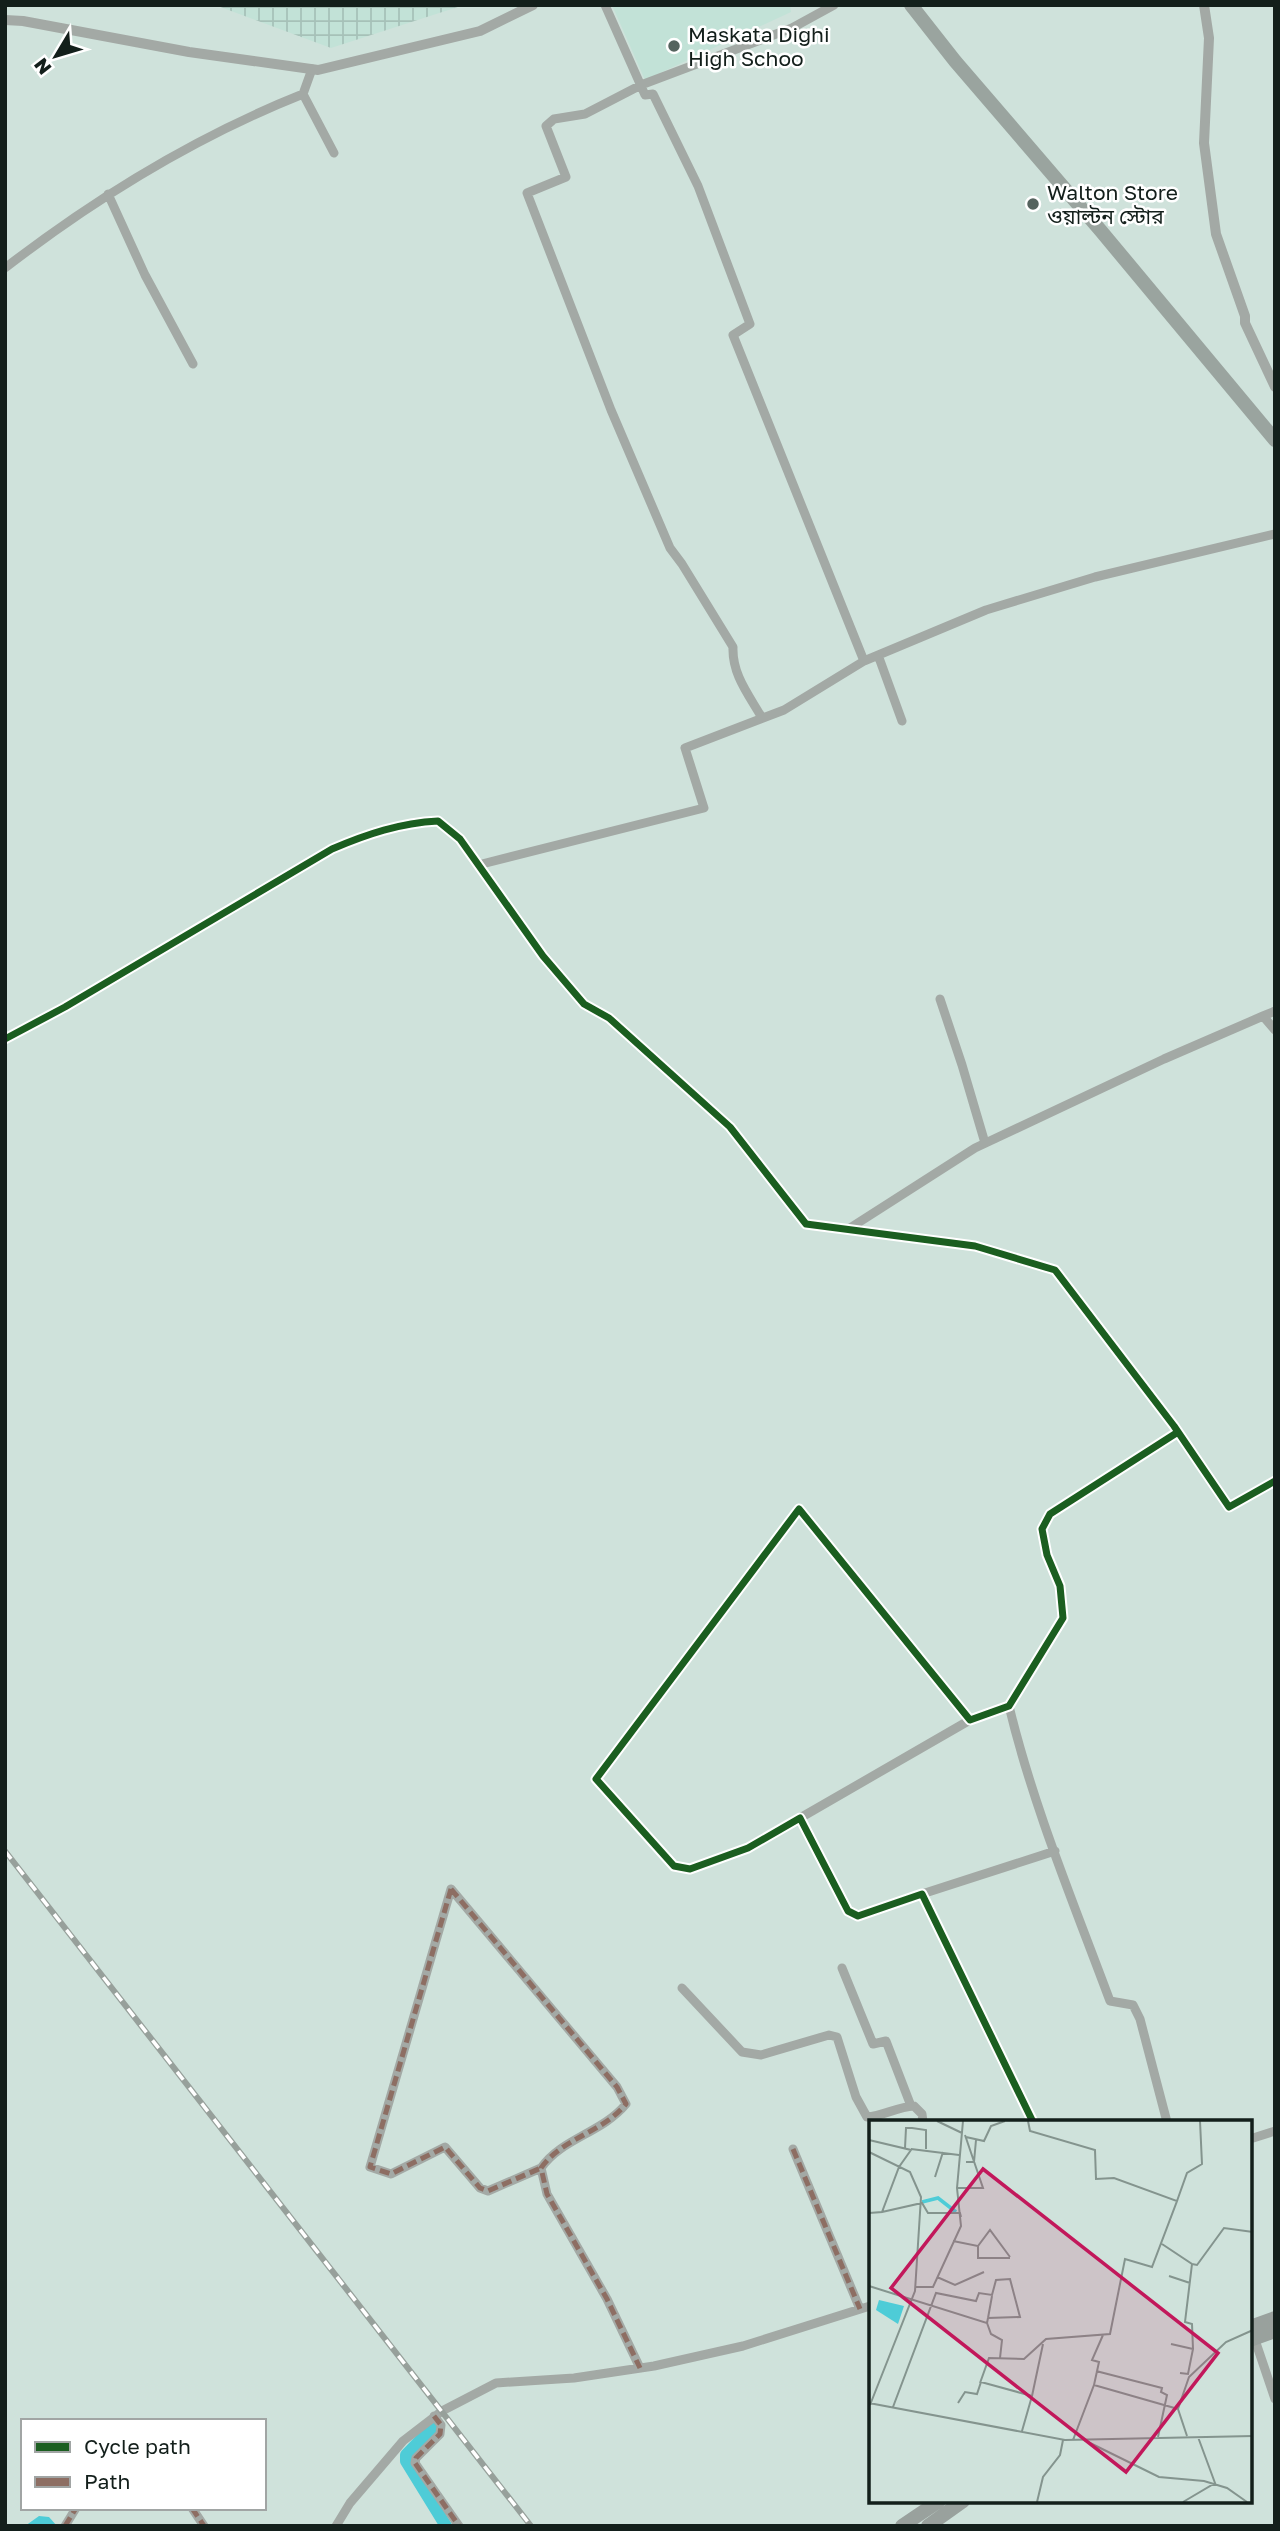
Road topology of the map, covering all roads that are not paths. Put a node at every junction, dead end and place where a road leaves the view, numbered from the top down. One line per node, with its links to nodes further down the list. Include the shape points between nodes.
1 (533, 5): 7 (street, via 480,31)
2 (605, 5): 8 (street)
3 (834, 5): 8 (street, via 792,28)
4 (911, 5): 15 (highway)
5 (1204, 5): 14 (street, via 1209,38 1204,143 1216,234 1245,323)
6 (5, 20): 7 (street)
7 (312, 69): 9 (street)
8 (640, 85): 18 (street, via 645,95 653,94 698,186 750,324 733,335); 19 (street, via 585,114 554,119 546,126 566,177 527,193 670,548 733,647 738,680)
9 (303, 94): 10 (street); 11 (street, via 187,147)
10 (334, 153)
11 (108, 194): 12 (street); 13 (street)
12 (5, 268)
13 (193, 365)
14 (1275, 387)
15 (1275, 440)
16 (1275, 534): 17 (street, via 1094,578 998,607)
17 (877, 655): 18 (street); 20 (street)
18 (864, 660): 19 (street)
19 (762, 719): 21 (street, via 685,748 705,808)
20 (902, 721)
21 (478, 865): 26 (street, via 460,839 438,821 407,823 365,835 332,849); 28 (street, via 584,1004 609,1018 730,1127 806,1224)
22 (940, 999): 27 (street)
23 (1275, 1011): 24 (street)
24 (1263, 1016): 25 (street); 27 (street)
25 (1275, 1030)
26 (5, 1039)
27 (985, 1143): 28 (street)
28 (850, 1228): 29 (street, via 975,1245 1055,1270)
29 (1178, 1432): 30 (street, via 1229,1507); 31 (street, via 1050,1514 1042,1530 1060,1586 1063,1618)
30 (1275, 1481)
31 (1009, 1706): 32 (street); 34 (street)
32 (970, 1720): 33 (street); 33 (street, via 799,1509 596,1779 674,1866 690,1870 748,1848)
33 (800, 1818): 35 (street, via 848,1911 858,1916)
34 (1055, 1851): 35 (street); 41 (street, via 1110,2001 1133,2005 1140,2019)
35 (922, 1894): 40 (street)
36 (842, 1968): 38 (street, via 873,2045 886,2041)
37 (682, 1988): 38 (street, via 742,2052 761,2055 829,2035 837,2037 867,2117)
38 (911, 2106): 39 (street)
39 (923, 2120)
40 (1032, 2120)
41 (1166, 2120)
42 (1275, 2131): 43 (street)
43 (1252, 2137)
44 (793, 2149): 47 (street)
45 (541, 2168): 45 (street, via 488,2191 480,2188 445,2147 391,2174 370,2167 451,1889 617,2087 626,2104 614,2118 550,2155); 53 (street, via 547,2194)
46 (869, 2306): 47 (street)
47 (860, 2309): 53 (street, via 743,2346)
48 (1275, 2318): 50 (main road)
49 (1275, 2331): 51 (main road)
50 (1252, 2333)
51 (1252, 2334)
52 (1252, 2337): 54 (street)
53 (640, 2368): 55 (street, via 496,2383)
54 (1275, 2399)
55 (435, 2416): 62 (street, via 403,2441); 63 (street, via 440,2434 415,2463)
56 (936, 2503): 64 (main road)
57 (960, 2503): 65 (main road)
58 (75, 2510): 60 (street)
59 (193, 2510): 61 (street)
60 (65, 2526)
61 (204, 2526)
62 (336, 2526)
63 (459, 2526)
64 (902, 2526)
65 (928, 2526)

